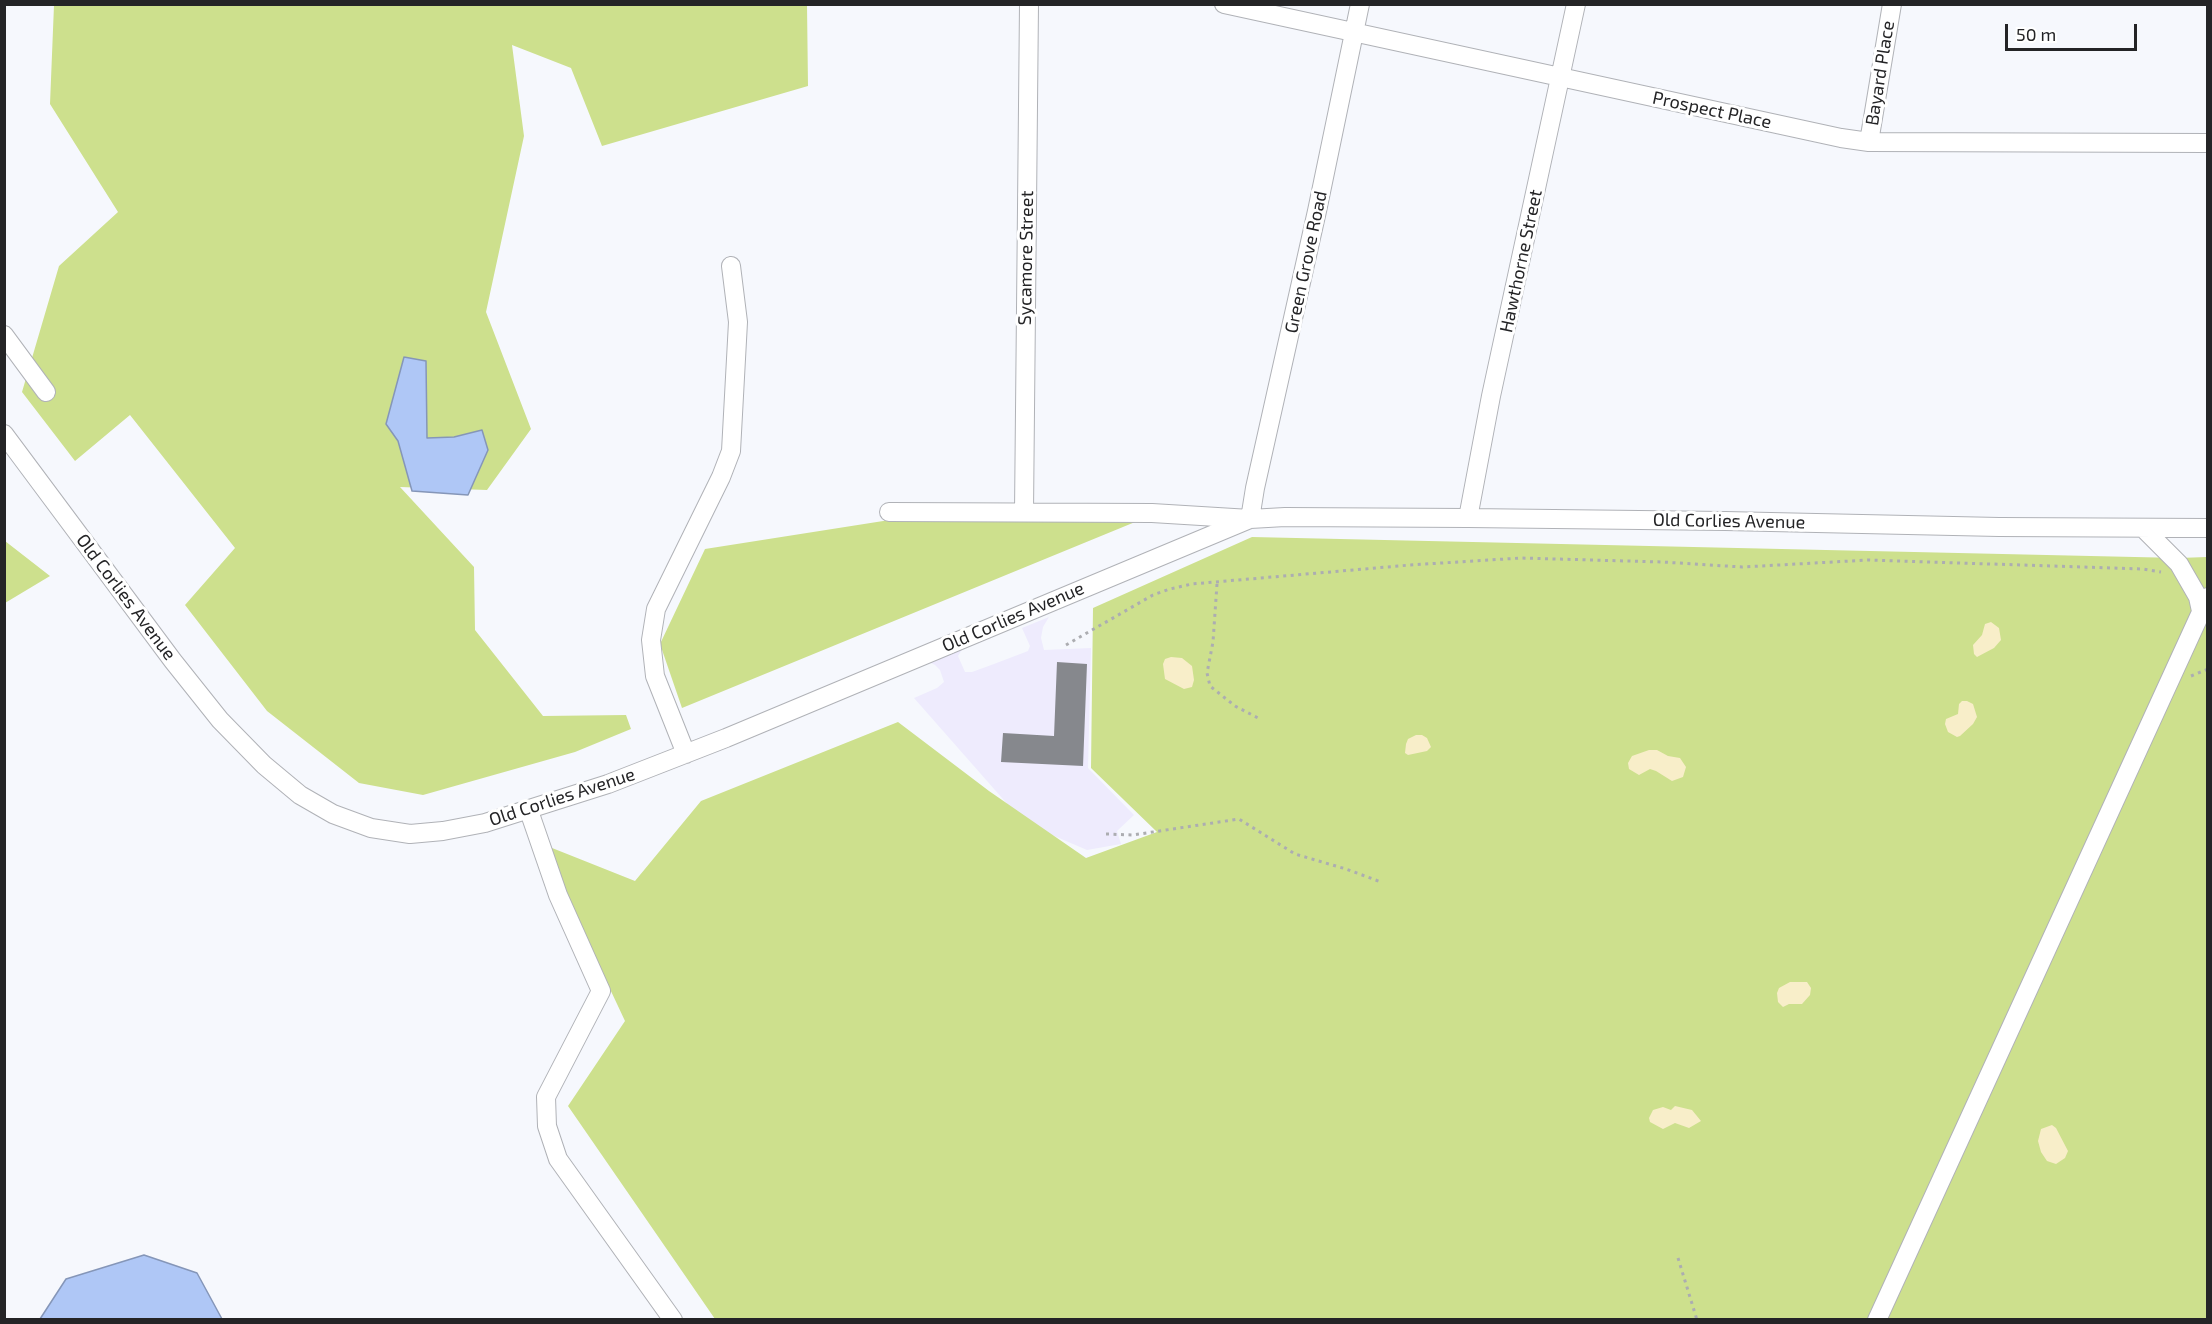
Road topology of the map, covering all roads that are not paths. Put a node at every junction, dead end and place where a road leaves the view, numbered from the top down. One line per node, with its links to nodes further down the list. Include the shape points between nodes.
1 (1029, 4): 15 (street, Sycamore Street)
2 (1224, 4): 6 (street, Prospect Place)
3 (1360, 4): 6 (street, Green Grove Road)
4 (1576, 4): 7 (street, Hawthorne Street)
5 (1892, 4): 8 (street, Bayard Place)
6 (1354, 33): 7 (street, Prospect Place); 17 (street, Green Grove Road)
7 (1560, 77): 8 (street, Prospect Place); 16 (street, Hawthorne Street)
8 (1869, 142): 9 (street, Prospect Place)
9 (2208, 143)
10 (731, 266): 21 (street, via 738,322 731,451 656,609 651,640 655,676)
11 (4, 335): 12 (street)
12 (46, 392)
13 (4, 434): 22 (street, Old Corlies Avenue, via 220,720 300,795 350,821 410,834 454,830)
14 (889, 512): 15 (street, Old Corlies Avenue)
15 (1024, 512): 17 (street, Old Corlies Avenue)
16 (1468, 518): 17 (street, Old Corlies Avenue); 18 (street, Old Corlies Avenue)
17 (1250, 519): 21 (street, Old Corlies Avenue)
18 (2143, 528): 19 (street, Old Corlies Avenue); 20 (street, via 2179,564)
19 (2208, 528)
20 (2204, 604): 24 (street)
21 (686, 754): 22 (street, Old Corlies Avenue)
22 (529, 811): 23 (street, via 558,896 601,991 546,1097 548,1126 558,1159)
23 (673, 1320)
24 (1877, 1320)

